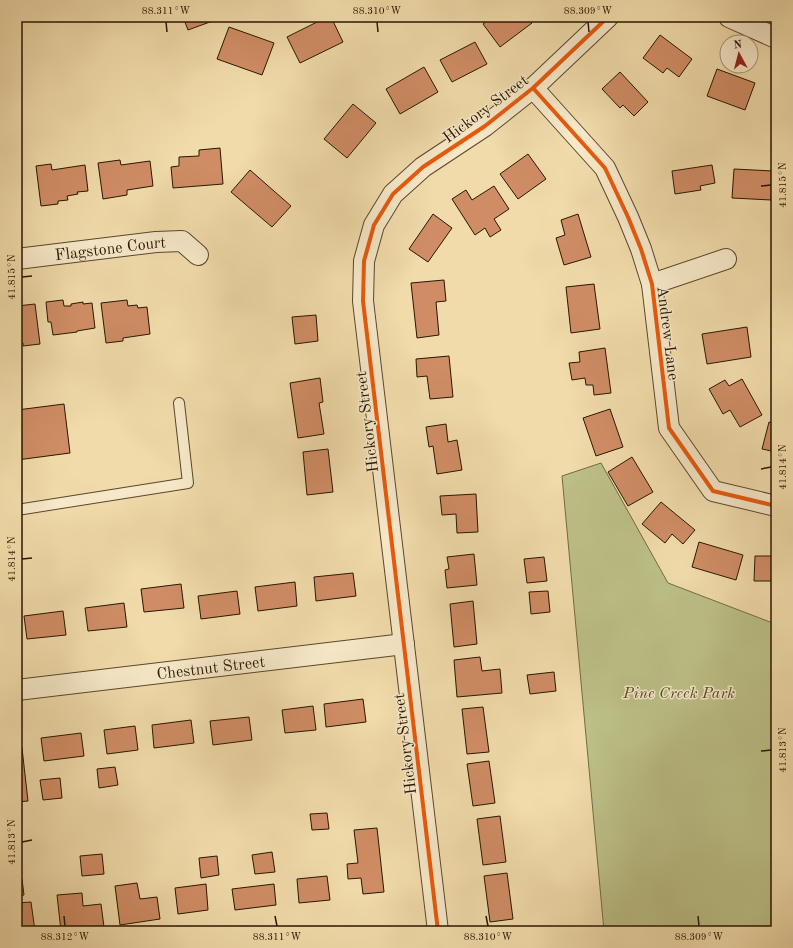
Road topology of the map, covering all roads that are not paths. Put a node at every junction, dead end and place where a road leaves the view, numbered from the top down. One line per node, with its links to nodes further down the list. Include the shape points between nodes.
1 (608, 17): 4 (street, Hickory Street)
2 (729, 17): 3 (street)
3 (776, 38)
4 (533, 88): 8 (street, Andrew Lane, via 605,168 641,249); 12 (street, Hickory Street, via 485,126 424,167 393,194 374,225 364,261 363,301)
5 (198, 255): 6 (street, Flagstone Court, via 182,241)
6 (17, 259)
7 (726, 259): 8 (street)
8 (652, 284): 10 (street, Andrew Lane, via 669,428 714,491)
9 (179, 403): 11 (lane, via 188,483)
10 (776, 506)
11 (17, 510)
12 (404, 644): 13 (street, Chestnut Street); 14 (street, Hickory Street)
13 (17, 690)
14 (438, 931)

